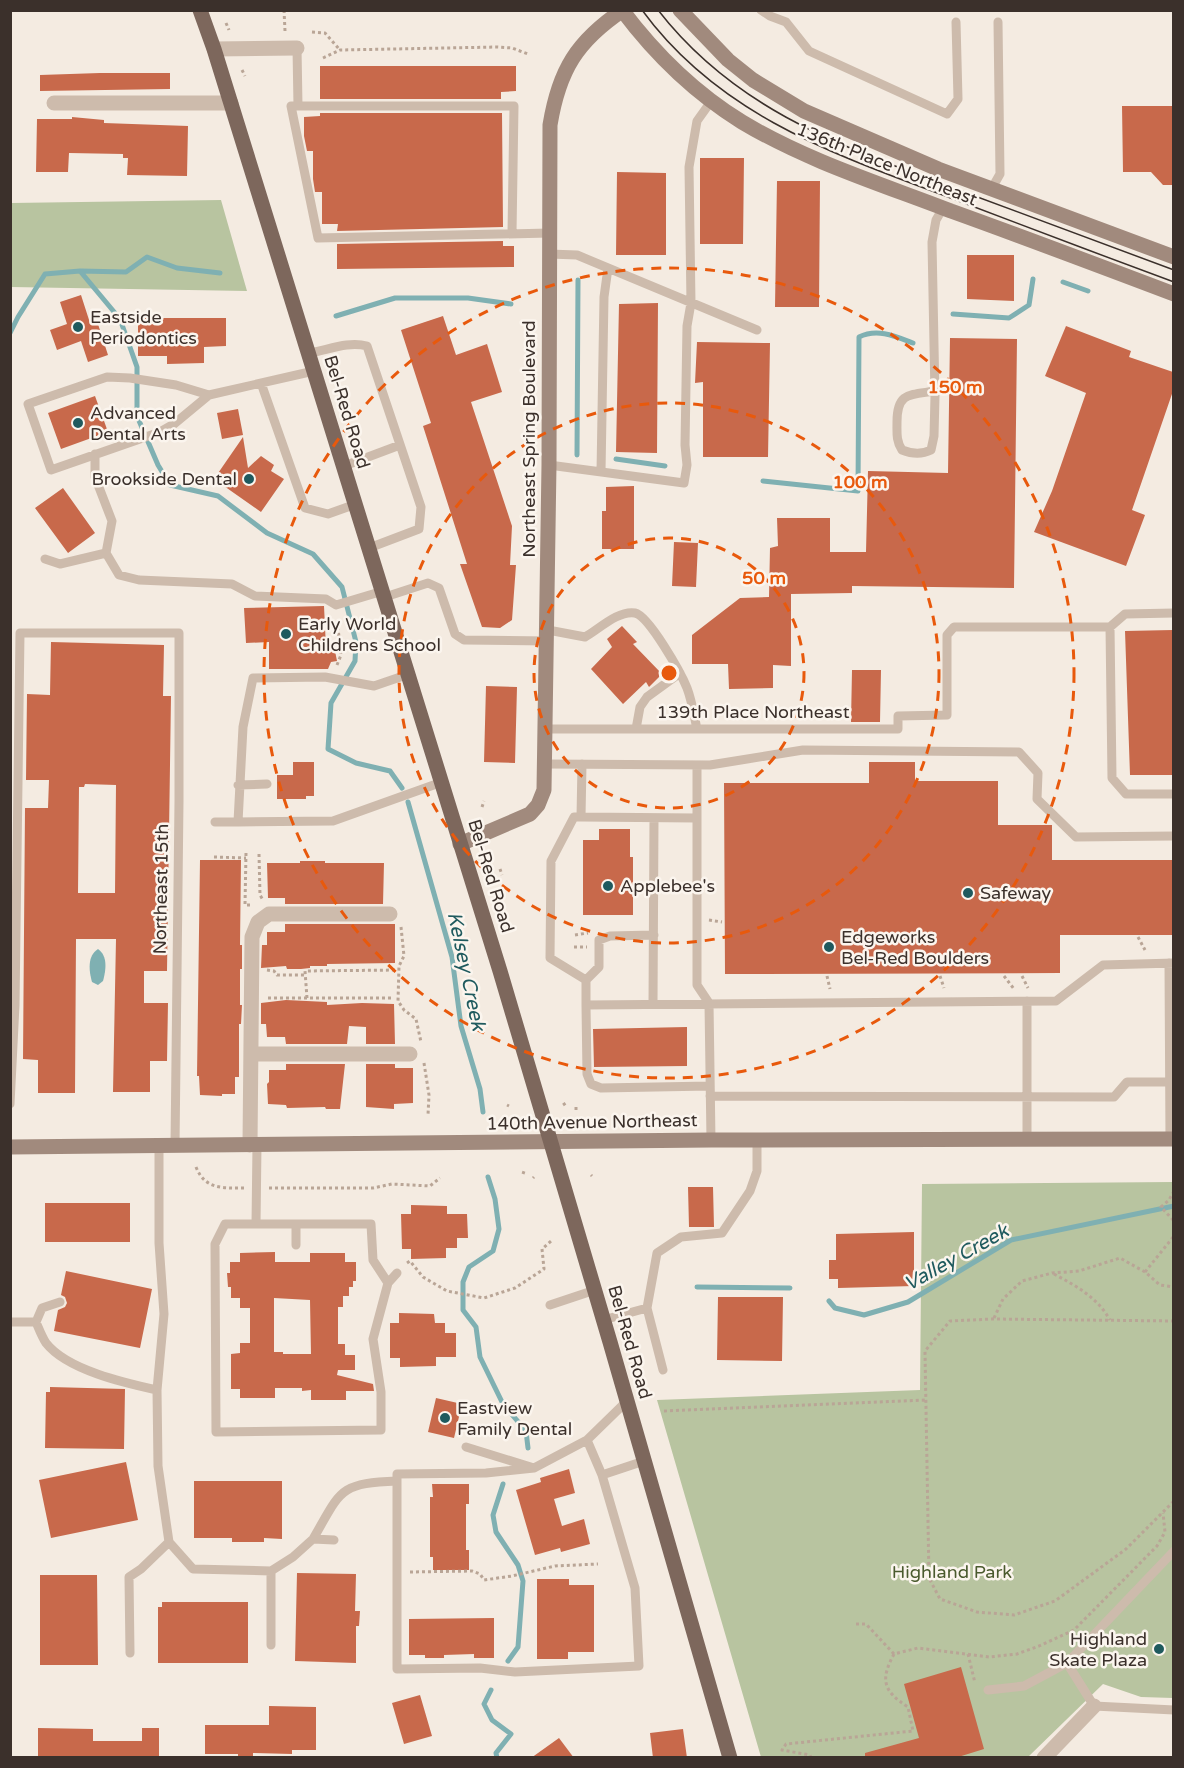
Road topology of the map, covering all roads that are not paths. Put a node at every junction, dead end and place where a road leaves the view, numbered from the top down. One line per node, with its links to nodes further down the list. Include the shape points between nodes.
1 (200, 10): 8 (main road, Bel-Red Road)
2 (680, 10): 13 (street, 136th Place Northeast, via 728,60 781,98 845,130)
3 (760, 10): 5 (lane, via 786,22 809,51 947,114 958,99)
4 (623, 11): 9 (street, 136th Place Northeast, via 647,42); 16 (street, Northeast Spring Boulevard, via 590,35 560,82 550,124)
5 (956, 22)
6 (998, 22): 13 (lane, via 1000,174)
7 (297, 48): 8 (street); 12 (lane)
8 (214, 49): 11 (main road, Bel-Red Road)
9 (712, 100): 14 (street, 136th Place Northeast, via 740,121 801,152); 21 (lane, via 697,121 689,167)
10 (54, 103): 11 (street)
11 (231, 103): 23 (main road, Bel-Red Road)
12 (298, 106): 15 (lane, via 291,106 318,238); 15 (lane, via 514,106)
13 (993, 188): 18 (street, 136th Place Northeast)
14 (943, 208): 20 (street, 136th Place Northeast); 26 (lane, via 932,242)
15 (512, 233): 16 (lane)
16 (549, 233): 17 (street, Northeast Spring Boulevard)
17 (549, 254): 19 (lane, via 577,255); 30 (street, Northeast Spring Boulevard)
18 (1173, 257)
19 (608, 267): 21 (lane); 32 (lane)
20 (1173, 294)
21 (691, 303): 22 (lane); 32 (lane, via 687,326 684,483)
22 (757, 330)
23 (309, 353): 24 (main road, Bel-Red Road); 28 (lane, via 354,342 367,345)
24 (314, 371): 25 (lane); 31 (main road, Bel-Red Road)
25 (261, 383): 27 (lane); 33 (lane, via 305,508 328,513)
26 (935, 391): 26 (lane, via 931,450 902,450 897,435 900,402 910,395)
27 (209, 396): 29 (lane, via 160,432); 29 (lane, via 176,385 107,377 28,404 51,470)
28 (400, 445): 31 (lane); 34 (lane, via 421,507 419,529)
29 (95, 454): 35 (lane, via 95,477 112,521)
30 (549, 465): 32 (lane); 40 (street, Northeast Spring Boulevard)
31 (344, 466): 33 (main road, Bel-Red Road)
32 (601, 472)
33 (356, 504): 34 (main road, Bel-Red Road)
34 (369, 548): 37 (main road, Bel-Red Road)
35 (106, 553): 36 (lane, via 60,564); 37 (lane, via 119,575 139,579 232,584 255,596 326,599 336,605)
36 (45, 559)
37 (384, 594): 40 (lane, via 428,583 439,588 455,634 464,640); 42 (main road, Bel-Red Road)
38 (1173, 613): 39 (lane, via 1125,614)
39 (1110, 627): 45 (lane, 139th Place Northeast, via 954,627 946,635 947,715 898,716 898,729); 52 (lane, via 1112,778 1126,794)
40 (548, 636): 41 (lane, via 585,637 614,619 636,614 646,620); 43 (street, Northeast Spring Boulevard)
41 (680, 673): 44 (lane, via 647,696); 45 (lane)
42 (409, 674): 49 (main road, Bel-Red Road); 51 (lane, via 374,686 325,677 253,678 243,727)
43 (547, 729): 44 (lane, 139th Place Northeast); 46 (street, Northeast Spring Boulevard)
44 (636, 729): 45 (lane, 139th Place Northeast)
45 (697, 729)
46 (546, 764): 47 (lane); 59 (street, Northeast Spring Boulevard, via 544,790 530,814)
47 (582, 764): 48 (lane); 53 (lane)
48 (697, 765): 55 (lane); 58 (lane, via 803,750 1019,752 1038,773 1037,799 1076,837)
49 (442, 782): 57 (lane, via 333,821); 59 (main road, Bel-Red Road)
50 (267, 784): 51 (lane)
51 (238, 785): 57 (lane)
52 (1173, 794)
53 (581, 817): 54 (lane); 63 (lane, via 574,817 551,861 550,958)
54 (654, 818): 55 (lane); 61 (lane)
55 (696, 818): 66 (lane, via 697,985)
56 (216, 822): 57 (lane)
57 (238, 822)
58 (1173, 836)
59 (460, 844): 79 (main road, Bel-Red Road)
60 (394, 918): 69 (street, via 265,911 252,937)
61 (654, 935): 63 (lane, via 599,940 599,967); 65 (lane)
62 (1171, 963): 64 (lane, via 1103,965 1056,1001); 70 (lane)
63 (586, 980): 67 (lane)
64 (1027, 1001): 66 (lane); 73 (lane)
65 (653, 1004): 66 (lane); 67 (lane)
66 (709, 1004): 71 (lane)
67 (586, 1005): 71 (lane, via 587,1074 591,1084 601,1088)
68 (418, 1053): 69 (street)
69 (251, 1054): 80 (street)
70 (1171, 1082): 73 (lane, via 1127,1082 1114,1097); 75 (lane)
71 (710, 1086): 72 (lane)
72 (710, 1096): 73 (lane); 76 (lane)
73 (1027, 1097): 78 (lane)
74 (10, 1104): 81 (lane, Northeast 15th, via 20,633 179,633 179,801)
75 (1172, 1139): 78 (street, 140th Avenue Northeast)
76 (711, 1140): 77 (street, 140th Avenue Northeast); 79 (street, 140th Avenue Northeast)
77 (757, 1140): 78 (street, 140th Avenue Northeast); 91 (lane, via 757,1172 750,1191 722,1233 681,1237 657,1253)
78 (1027, 1140)
79 (551, 1142): 80 (street, 140th Avenue Northeast); 88 (main road, Bel-Red Road)
80 (254, 1145): 81 (street, 140th Avenue Northeast); 83 (lane)
81 (167, 1146): 82 (street, 140th Avenue Northeast); 96 (lane, Northeast 15th, via 159,1243 164,1314)
82 (10, 1147)
83 (256, 1224): 84 (lane); 87 (lane, via 225,1224 216,1244 216,1432 381,1430 381,1392 373,1339)
84 (296, 1225): 85 (lane); 87 (lane, via 371,1224 373,1260)
85 (296, 1245)
86 (397, 1273): 87 (lane)
87 (388, 1283)
88 (595, 1290): 90 (lane); 92 (main road, Bel-Red Road)
89 (60, 1302): 94 (lane, via 42,1308)
90 (550, 1305)
91 (647, 1308): 92 (lane); 95 (lane)
92 (603, 1320): 97 (main road, Bel-Red Road)
93 (10, 1322): 94 (lane)
94 (36, 1322): 96 (lane, via 46,1343 62,1357 95,1372)
95 (663, 1370)
96 (157, 1390): 106 (lane, Northeast 15th, via 158,1466)
97 (627, 1401): 98 (lane); 100 (main road, Bel-Red Road)
98 (586, 1440): 101 (lane); 102 (lane)
99 (466, 1447): 101 (lane)
100 (644, 1461): 102 (lane); 115 (main road, Bel-Red Road)
101 (534, 1468): 103 (lane, via 397,1474)
102 (602, 1475): 103 (lane, via 635,1588 639,1666 515,1672 480,1668 397,1669)
103 (397, 1481): 104 (lane, via 352,1486 338,1496)
104 (313, 1539): 105 (lane); 108 (lane)
105 (334, 1540)
106 (169, 1542): 108 (lane, via 193,1569); 110 (lane, via 129,1577)
107 (1173, 1551): 111 (lane)
108 (271, 1571): 109 (lane)
109 (271, 1645)
110 (130, 1653)
111 (1067, 1663): 112 (lane, via 1024,1686); 113 (lane)
112 (988, 1690)
113 (1094, 1706): 114 (lane); 116 (street)
114 (1173, 1710)
115 (730, 1758)
116 (1044, 1758)

